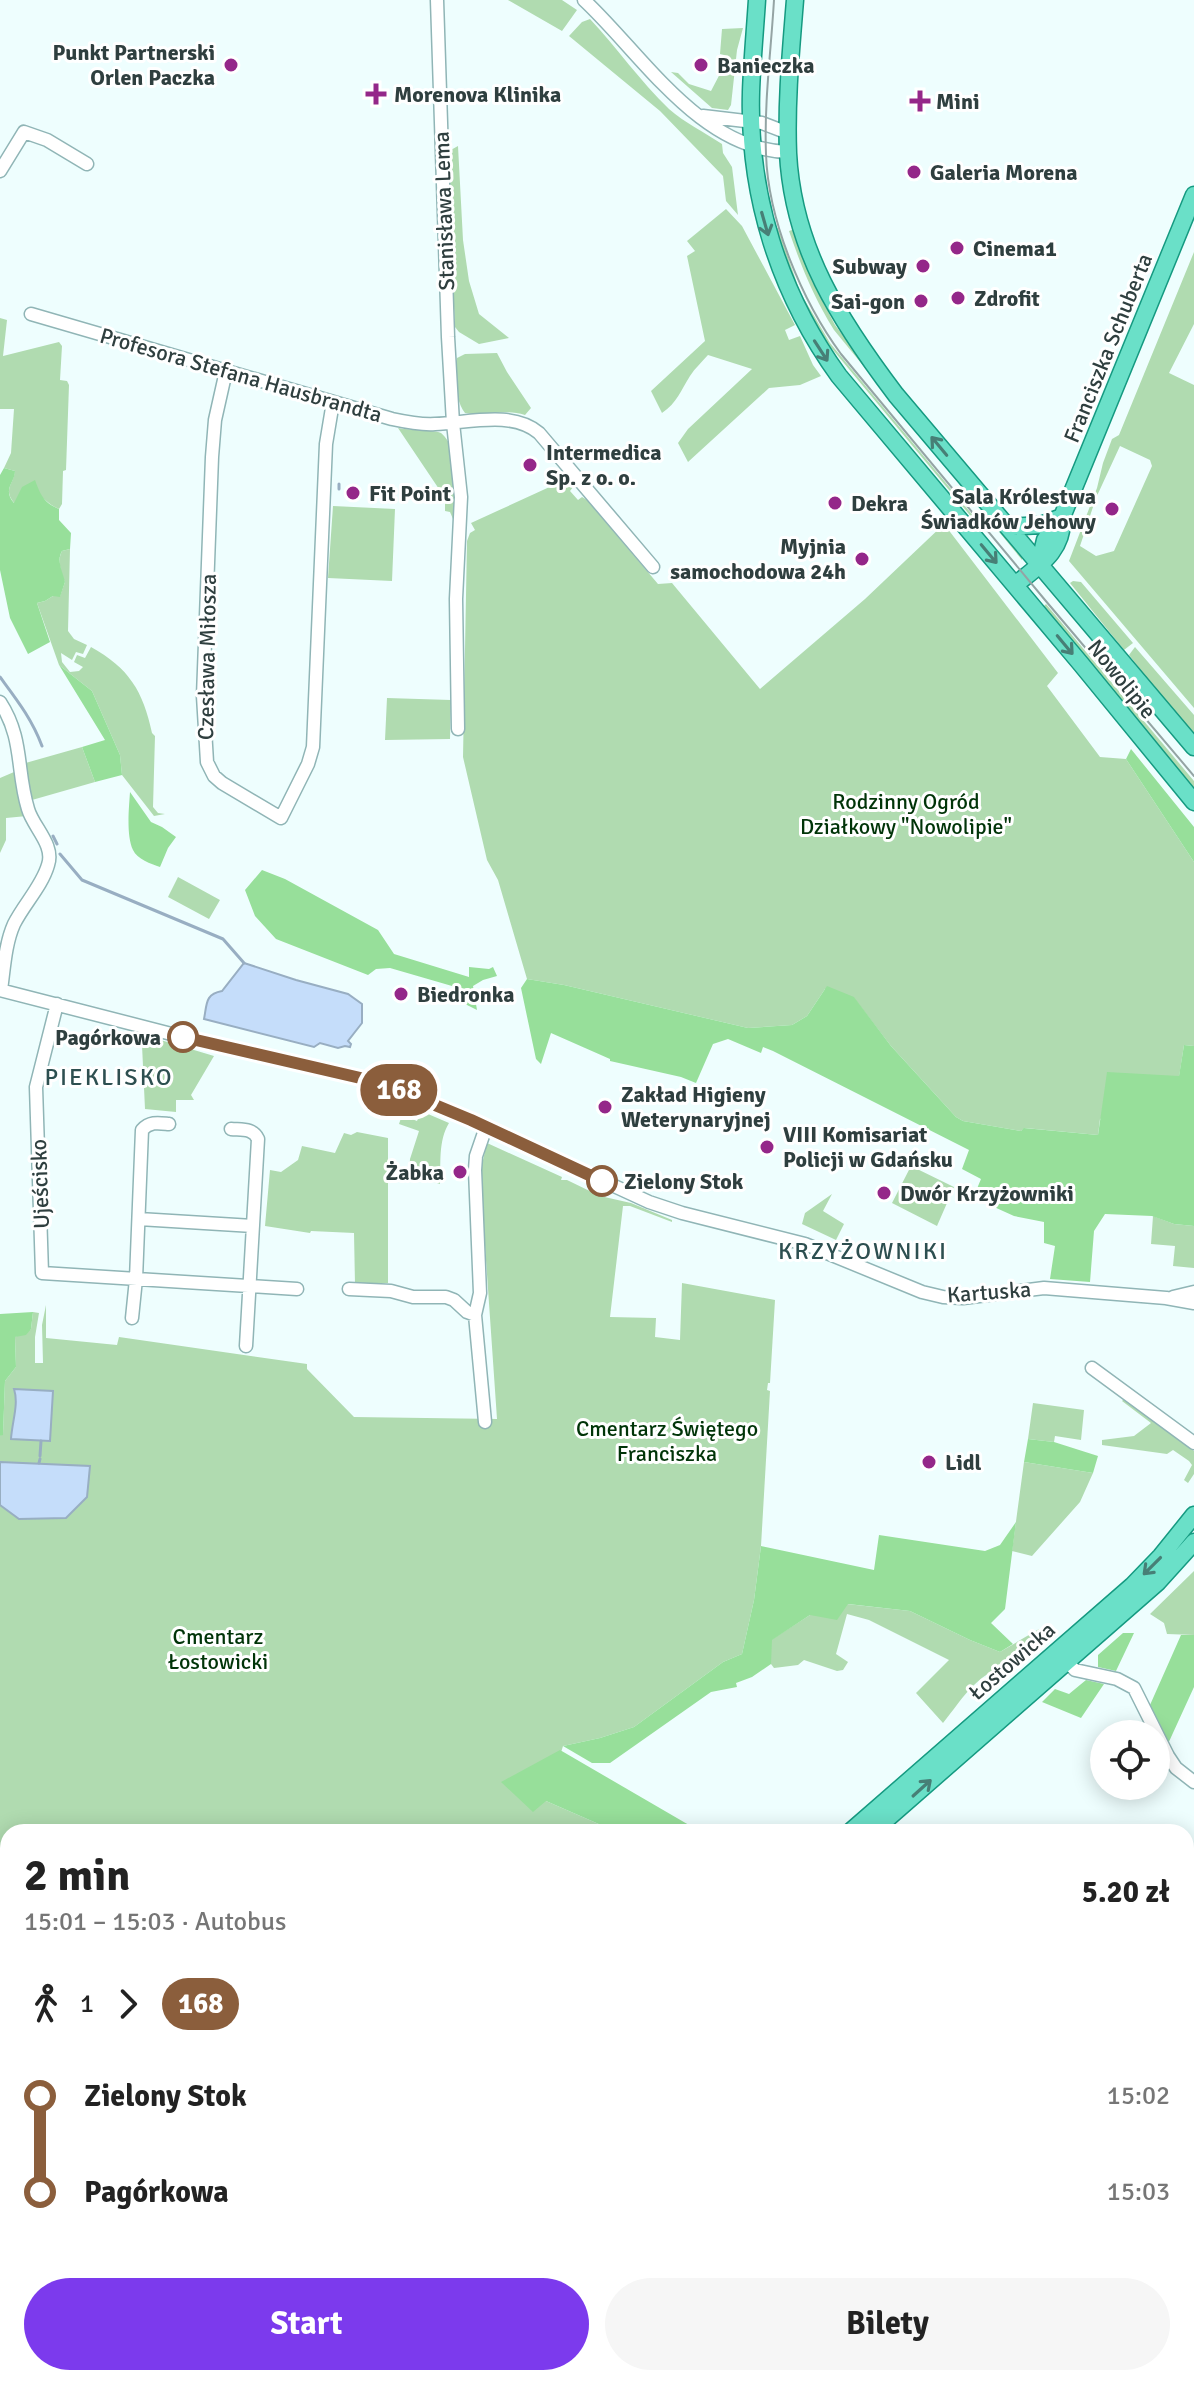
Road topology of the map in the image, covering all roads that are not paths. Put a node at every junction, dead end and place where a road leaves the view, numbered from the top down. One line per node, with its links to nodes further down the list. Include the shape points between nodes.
1 (437, 0): 16 (street, Stanisława Lema)
2 (584, 0): 5 (street)
3 (757, 0): 6 (main road, Nowolipie)
4 (795, 0): 7 (main road, Nowolipie)
5 (699, 116): 6 (street); 8 (street)
6 (752, 121): 7 (street); 8 (main road, Nowolipie)
7 (788, 133): 9 (main road, Nowolipie)
8 (753, 147): 9 (street); 21 (main road, Nowolipie, one-way to 21, via 765,224 805,325 839,376)
9 (788, 152): 18 (main road, Nowolipie, one-way to 9, via 896,395 842,320 804,235)
10 (87, 164): 11 (street, via 24,132)
11 (0, 171)
12 (1194, 195): 17 (main road, Franciszka Schuberta)
13 (31, 314): 14 (street, Profesora Stefana Hausbrandta)
14 (226, 371): 15 (street, Profesora Stefana Hausbrandta); 15 (street, Czesława Miłosza, via 212,457 203,696 207,762 222,783 281,818 313,747 326,444)
15 (333, 402): 16 (street, Profesora Stefana Hausbrandta, via 410,423)
16 (453, 423): 20 (street, via 506,420 532,427); 23 (street, Stanisława Lema, via 461,497)
17 (1062, 517): 18 (main road, via 1041,525); 19 (main road, Franciszka Schuberta, via 1045,540)
18 (1008, 527): 19 (main road, Nowolipie)
19 (1039, 565): 21 (main road); 24 (main road, Nowolipie)
20 (653, 567)
21 (1015, 585): 25 (main road, Nowolipie, one-way to 25)
22 (0, 702): 26 (street, via 15,734 29,813 47,844 49,861 13,925)
23 (458, 729)
24 (1194, 747)
25 (1194, 802)
26 (1, 990): 27 (street, Kartuska)
27 (57, 1004): 29 (street, Kartuska, via 382,1083); 33 (street, Ujeścisko, via 36,1087 42,1273)
28 (169, 1124): 31 (street, via 153,1123 142,1130)
29 (486, 1127): 38 (street, Kartuska, via 649,1202 805,1244 932,1294 963,1298 1044,1288); 40 (street, via 475,1170 480,1293)
30 (231, 1129): 32 (street, via 250,1130 258,1139)
31 (139, 1219): 32 (street); 33 (street)
32 (253, 1226): 34 (street)
33 (136, 1279): 34 (street, Ujeścisko); 41 (street)
34 (250, 1286): 35 (street, Ujeścisko); 42 (street)
35 (297, 1289)
36 (349, 1289): 40 (street, via 450,1298)
37 (1194, 1292): 38 (street, Kartuska)
38 (1166, 1298): 39 (street, Kartuska)
39 (1194, 1303)
40 (475, 1315): 44 (street)
41 (132, 1318)
42 (246, 1346)
43 (1092, 1368): 45 (street)
44 (485, 1422)
45 (1194, 1443)
46 (1194, 1515): 48 (main road, Łostowicka, one-way to 48, via 1169,1548)
47 (1194, 1542): 48 (main road, Łostowicka, via 1158,1582)
48 (1067, 1652): 49 (street, via 1075,1670 1134,1688 1168,1756); 50 (main road, Łostowicka); 51 (main road, Łostowicka, one-way to 48)
49 (1194, 1782)
50 (860, 1824)
51 (881, 1824)

